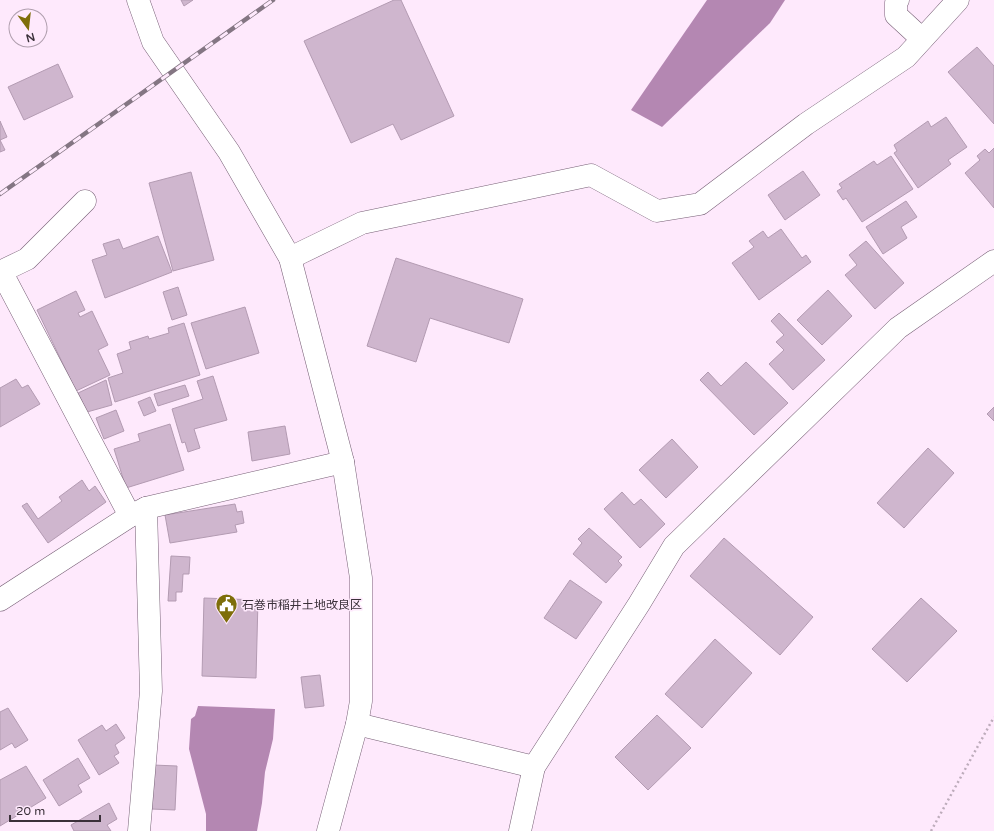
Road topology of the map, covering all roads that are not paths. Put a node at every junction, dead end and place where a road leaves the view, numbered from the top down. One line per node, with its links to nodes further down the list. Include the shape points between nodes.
1 (138, 0): 6 (street, via 153,42 229,152)
2 (898, 0): 4 (street, via 896,15)
3 (958, 0): 4 (street)
4 (922, 39): 6 (street, via 906,57 806,124 700,204 657,211 592,175 362,223)
5 (85, 200): 8 (street, via 27,259)
6 (290, 258): 9 (street)
7 (994, 261): 13 (street, via 898,328 674,546)
8 (1, 272): 10 (street)
9 (343, 462): 10 (street); 12 (street, via 361,578 362,694)
10 (138, 512): 11 (street); 14 (street, via 151,690)
11 (0, 600)
12 (357, 724): 13 (street); 15 (street)
13 (534, 767): 16 (street)
14 (140, 831)
15 (328, 831)
16 (520, 831)

